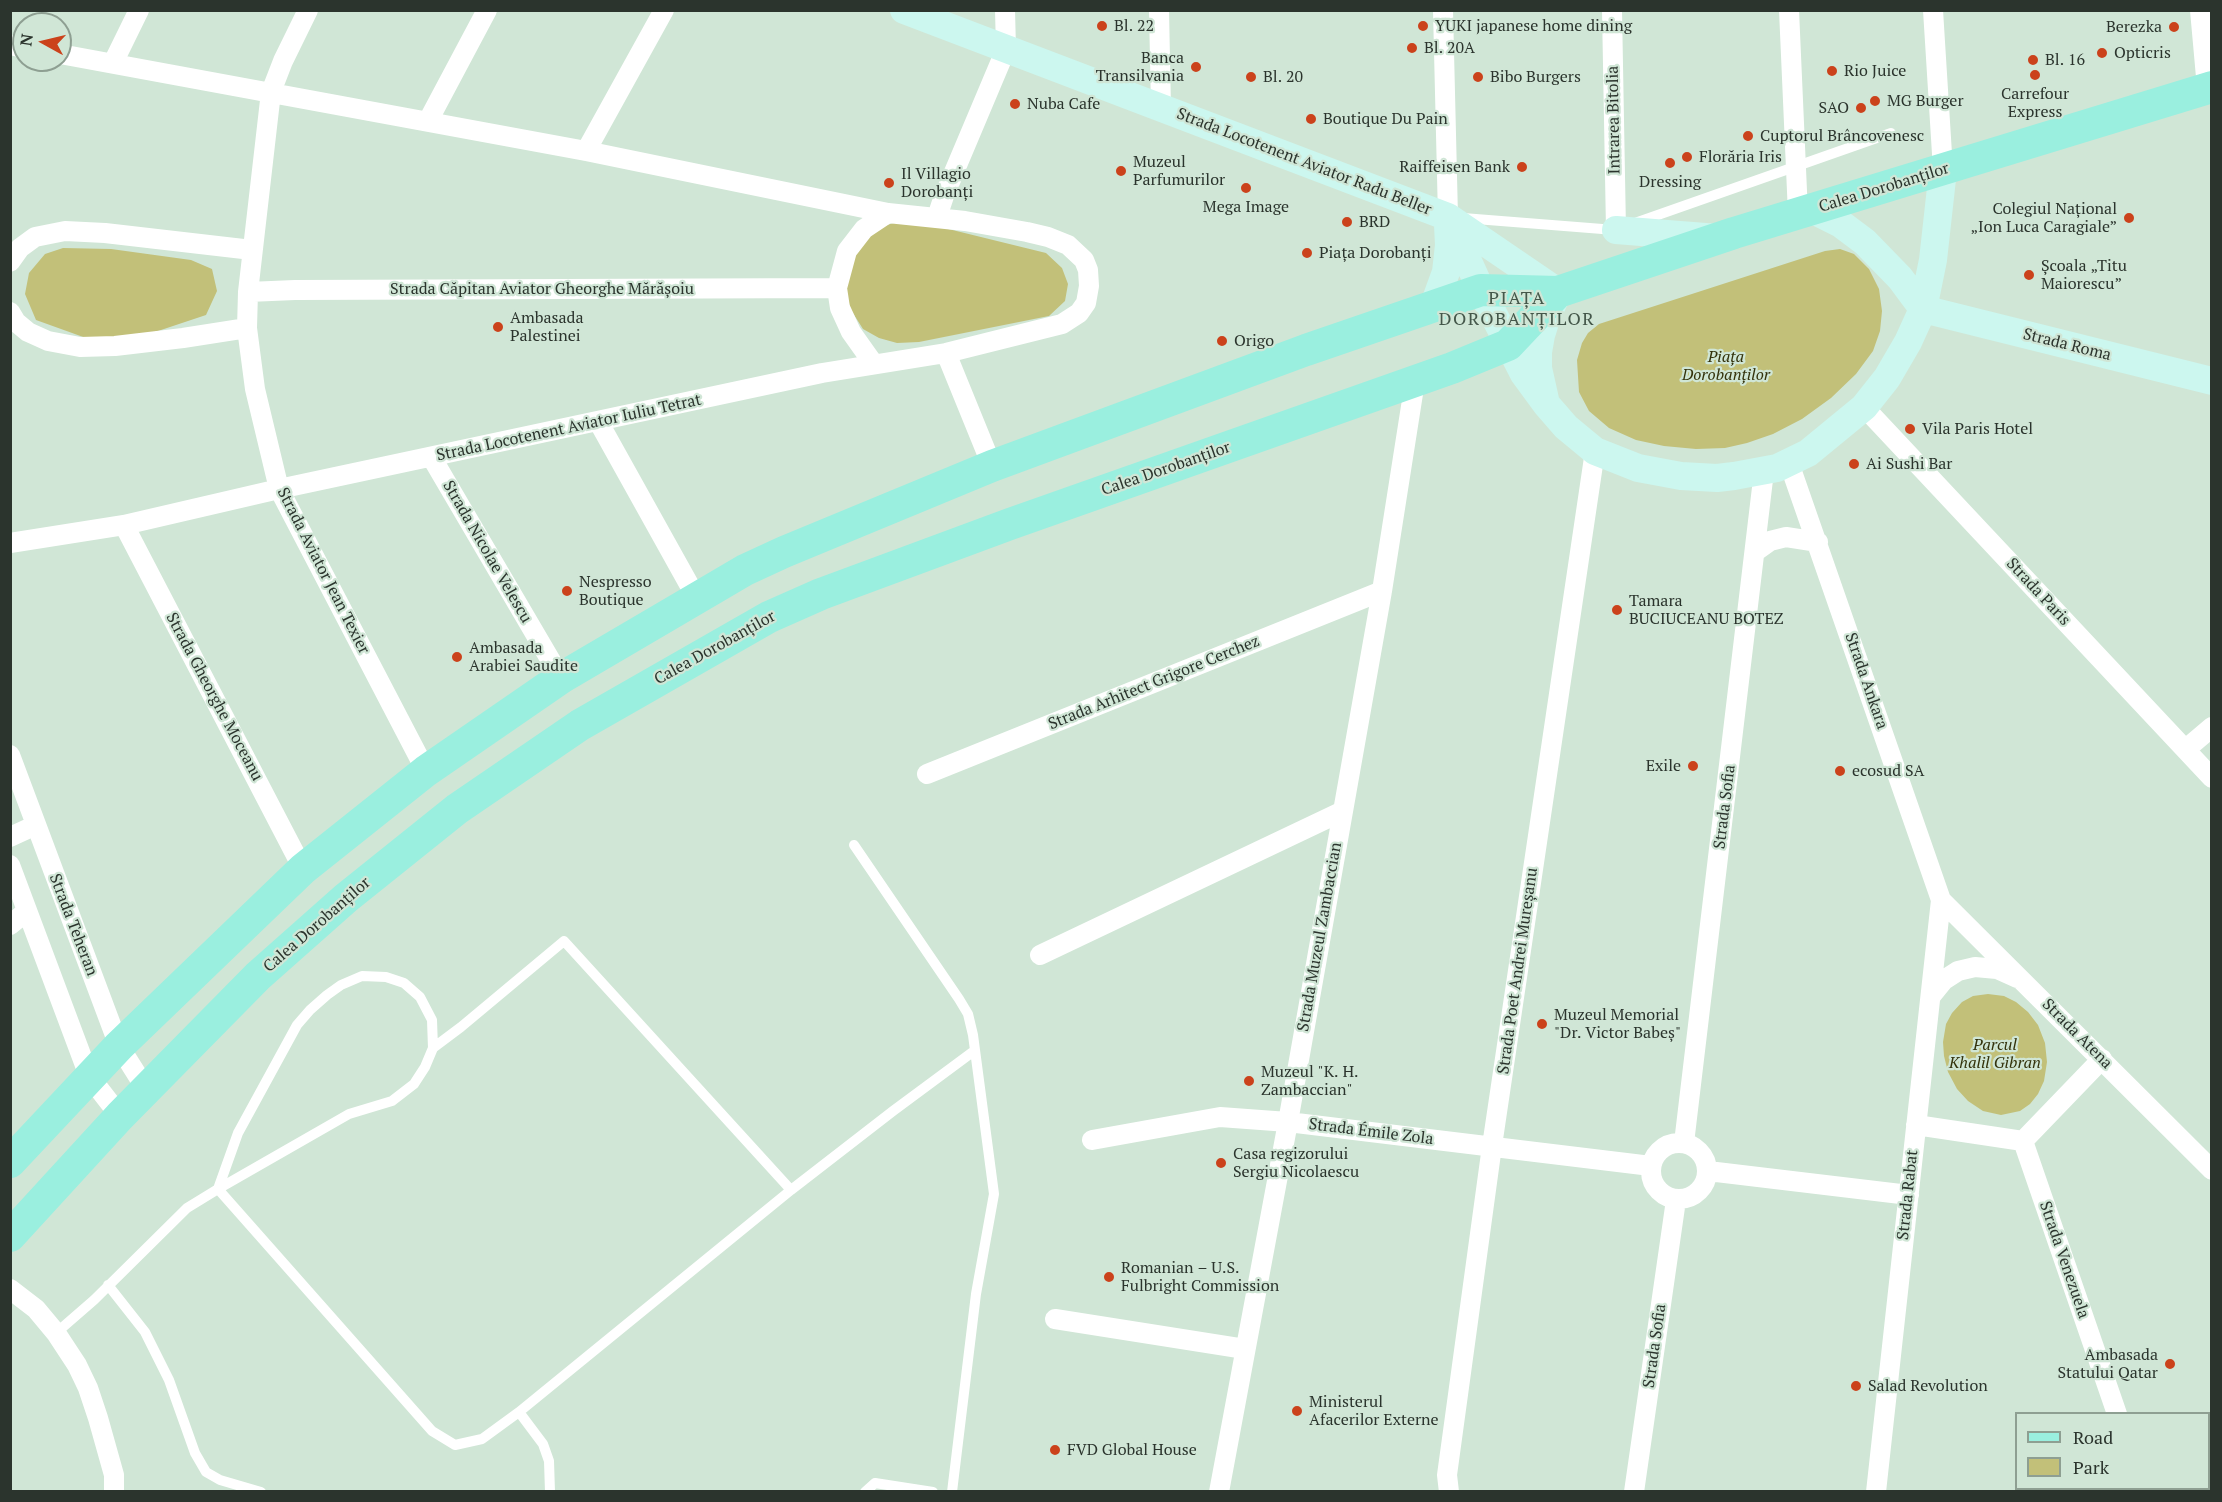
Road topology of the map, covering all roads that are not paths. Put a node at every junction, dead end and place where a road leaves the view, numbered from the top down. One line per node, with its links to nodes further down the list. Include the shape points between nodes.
1 (139, 10): 15 (street)
2 (308, 10): 17 (street, Strada Aviator Jean Texier)
3 (487, 10): 19 (street)
4 (664, 10): 21 (street)
5 (904, 10): 13 (street, Strada Locotenent Aviator Radu Beller)
6 (1005, 10): 13 (street)
7 (1159, 10): 18 (street)
8 (1443, 10): 27 (street)
9 (1612, 10): 28 (street, Intrarea Bitolia)
10 (1789, 10): 22 (street)
11 (1933, 10): 23 (street, via 1933,123)
12 (2200, 10): 16 (street)
13 (1005, 49): 18 (street, Strada Locotenent Aviator Radu Beller); 26 (street)
14 (72, 56): 15 (street)
15 (113, 63): 17 (street)
16 (2209, 87): 23 (main road, Calea Dorobanților)
17 (271, 92): 19 (street); 30 (street, Strada Aviator Jean Texier)
18 (1161, 108): 27 (street, Strada Locotenent Aviator Radu Beller)
19 (428, 121): 21 (street)
20 (1891, 133): 22 (lane)
21 (586, 151): 25 (street)
22 (1796, 165): 24 (street); 28 (lane)
23 (1943, 170): 24 (main road, Calea Dorobanților); 37 (street)
24 (1806, 212): 29 (main road, Calea Dorobanților); 37 (street, via 1841,224 1865,242)
25 (888, 213): 26 (street); 32 (street, via 864,229 847,251)
26 (937, 217): 41 (street, Strada Locotenent Aviator Iuliu Tetrat, via 1048,237 1068,245 1084,260 1088,270 1086,303 1062,324)
27 (1448, 217): 28 (lane, Strada Locotenent Aviator Radu Beller); 33 (street); 35 (street); 36 (street, via 1447,265)
28 (1616, 230): 29 (street, Strada Locotenent Aviator Radu Beller)
29 (1720, 238): 35 (main road, Calea Dorobanților)
30 (252, 250): 31 (street, via 65,231 35,237); 34 (street, Strada Aviator Jean Texier)
31 (10, 261)
32 (837, 288): 34 (street, Strada Căpitan Aviator Gheorghe Mărășoiu); 42 (street, via 840,309 851,332)
33 (1481, 290): 35 (main road, Calea Dorobanților); 36 (main road, Calea Dorobanților); 40 (street)
34 (248, 292): 39 (street, Strada Aviator Jean Texier)
35 (1558, 292): 40 (main road, Calea Dorobanților); 45 (street, via 1538,352)
36 (1434, 305): 50 (main road, Calea Dorobanților)
37 (1923, 309): 44 (street, Strada Roma); 46 (street, via 1887,378)
38 (10, 312): 39 (street, via 28,332 48,341 80,347)
39 (247, 328): 52 (street, Strada Aviator Jean Texier, via 255,389)
40 (1508, 345): 43 (main road, Calea Dorobanților); 45 (street)
41 (946, 353): 42 (street, Strada Locotenent Aviator Iuliu Tetrat); 50 (street)
42 (873, 363): 47 (street, Strada Locotenent Aviator Iuliu Tetrat)
43 (1415, 381): 57 (street, Strada Muzeul Zambaccian); 83 (main road, Calea Dorobanților, via 1010,524 769,616 580,725 457,809 346,898 258,976)
44 (2211, 381)
45 (1546, 404): 48 (street, via 1566,427)
46 (1863, 407): 51 (street, via 1823,442); 61 (street, Strada Paris)
47 (598, 421): 49 (street, Strada Locotenent Aviator Iuliu Tetrat); 58 (street)
48 (1595, 450): 51 (street, via 1638,468 1682,476 1717,478); 90 (street, Strada Poet Andrei Mureșanu)
49 (432, 458): 52 (street, Strada Locotenent Aviator Iuliu Tetrat); 59 (street, Strada Nicolae Velescu)
50 (992, 465): 58 (main road, Calea Dorobanților, via 784,552)
51 (1777, 467): 54 (street, Strada Ankara); 56 (street, Strada Sofia)
52 (279, 489): 53 (street, Strada Locotenent Aviator Iuliu Tetrat); 63 (street, Strada Aviator Jean Texier)
53 (124, 525): 55 (street, Strada Locotenent Aviator Iuliu Tetrat); 71 (street, Strada Gheorghe Moceanu)
54 (1818, 542): 56 (street, via 1786,537 1770,541); 72 (street, Strada Ankara)
55 (10, 543)
56 (1756, 551): 89 (street, Strada Sofia)
57 (1382, 591): 64 (street, Strada Arhitect Grigore Cerchez); 66 (street, Strada Muzeul Zambaccian)
58 (696, 597): 59 (main road, Calea Dorobanților)
59 (561, 678): 63 (main road, Calea Dorobanților)
60 (2211, 727): 61 (street)
61 (2186, 749): 65 (street, Strada Paris)
62 (10, 755): 67 (street, Strada Teheran)
63 (426, 771): 71 (main road, Calea Dorobanților)
64 (927, 774)
65 (2211, 778)
66 (1342, 811): 75 (street); 85 (street, Strada Muzeul Zambaccian)
67 (36, 825): 68 (street); 78 (street, Strada Teheran)
68 (10, 837)
69 (854, 845): 80 (lane, via 968,1014)
70 (10, 865): 73 (street)
71 (303, 869): 78 (main road, Calea Dorobanților)
72 (1941, 900): 76 (street, Strada Atena); 77 (street, Strada Rabat)
73 (27, 911): 74 (street); 82 (street)
74 (10, 925)
75 (1040, 955)
76 (2022, 979): 77 (street, via 1997,969 1975,967 1944,980); 81 (street, Strada Atena)
77 (1930, 996): 86 (street, Strada Rabat)
78 (119, 1047): 82 (main road, Calea Dorobanților); 83 (street, Strada Teheran)
79 (433, 1048): 95 (lane, via 414,1084 392,1101 349,1114); 95 (lane, via 432,1020 420,997 404,983 362,976 341,985 297,1025 238,1133); 96 (lane, via 564,940)
80 (974, 1052): 96 (lane); 112 (lane, via 994,1194 976,1294)
81 (2102, 1059): 88 (street); 93 (street, Strada Atena)
82 (89, 1077): 84 (street); 91 (main road, Calea Dorobanților)
83 (146, 1089): 84 (main road, Calea Dorobanților)
84 (120, 1116): 99 (main road, Calea Dorobanților)
85 (1288, 1122): 87 (street, Strada Émile Zola, via 1220,1117); 90 (street, Strada Émile Zola); 104 (street, Strada Muzeul Zambaccian)
86 (1916, 1125): 88 (street); 97 (street, Strada Rabat)
87 (1092, 1140)
88 (2023, 1141): 106 (street, Strada Venezuela)
89 (1684, 1143): 92 (street, via 1666,1146); 94 (street, via 1704,1156)
90 (1492, 1146): 92 (street, Strada Émile Zola); 114 (street, Strada Poet Andrei Mureșanu, via 1447,1475)
91 (10, 1162)
92 (1651, 1166): 98 (street, via 1654,1184)
93 (2211, 1170)
94 (1708, 1171): 97 (street); 98 (street, via 1698,1193)
95 (218, 1189): 100 (lane, via 187,1208); 105 (lane, via 432,1431 455,1445 482,1439)
96 (791, 1190): 105 (lane)
97 (1909, 1195): 116 (street, Strada Rabat)
98 (1676, 1200): 115 (street, Strada Sofia)
99 (10, 1236)
100 (108, 1285): 103 (lane); 108 (lane, via 145,1332 206,1472)
101 (10, 1290): 103 (street, via 36,1309)
102 (1055, 1319): 104 (street)
103 (56, 1333): 107 (street, via 88,1388 114,1476)
104 (1245, 1349): 113 (street, Strada Muzeul Zambaccian)
105 (519, 1412): 109 (lane, via 543,1444 549,1461)
106 (2117, 1412)
107 (114, 1491)
108 (261, 1491)
109 (550, 1491)
110 (865, 1491): 111 (lane, via 875,1483)
111 (933, 1491)
112 (952, 1491)
113 (1219, 1491)
114 (1449, 1491)
115 (1634, 1491)
116 (1876, 1491)

